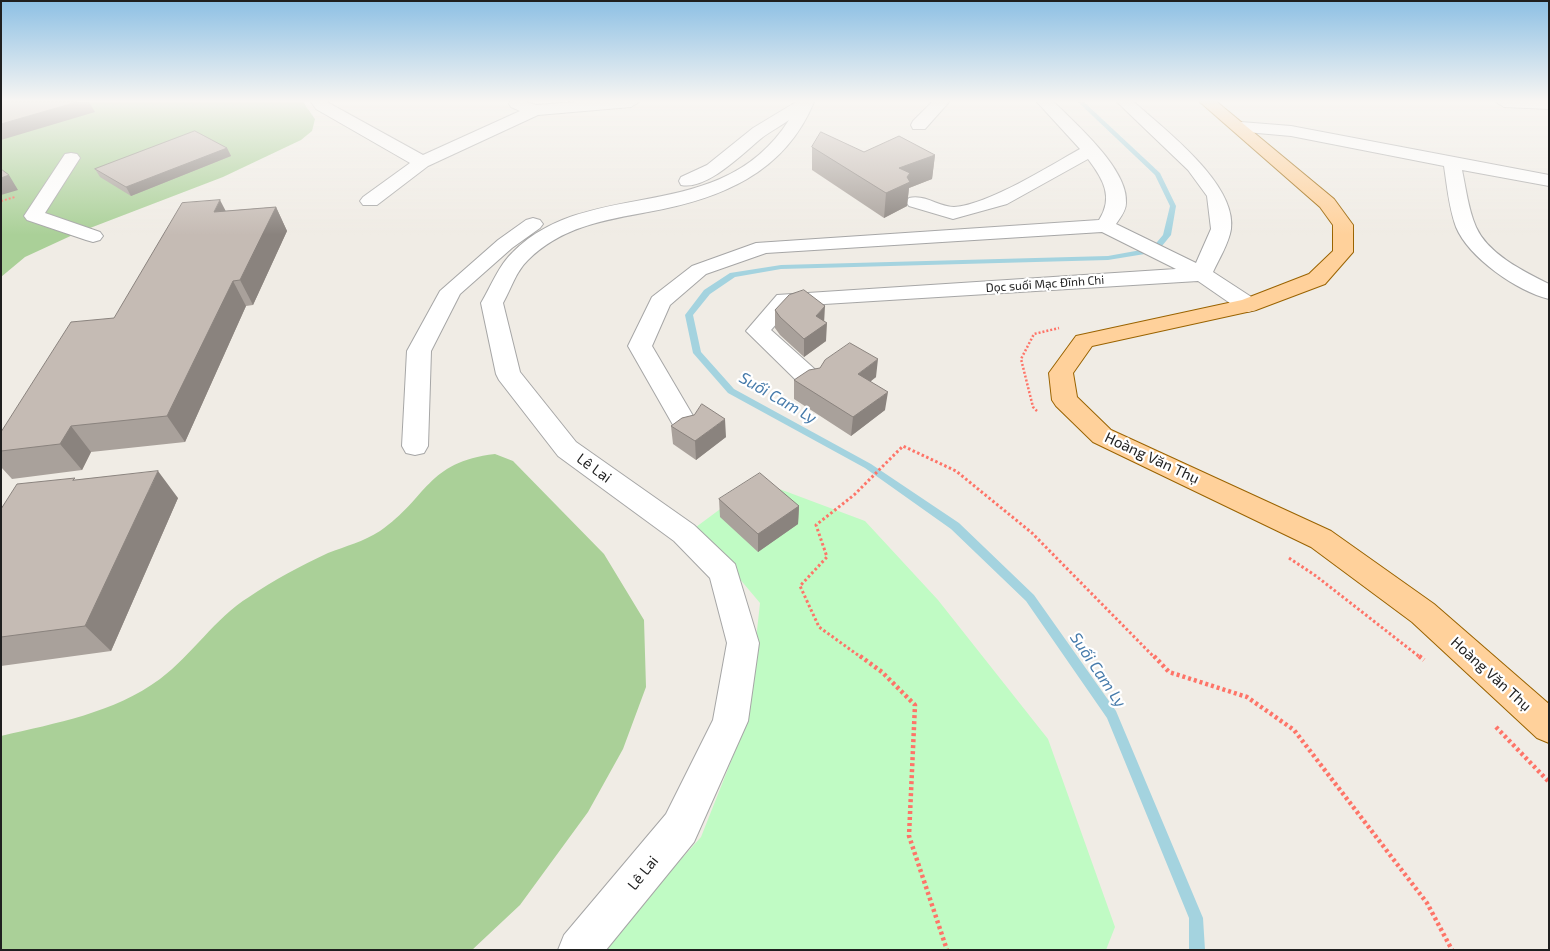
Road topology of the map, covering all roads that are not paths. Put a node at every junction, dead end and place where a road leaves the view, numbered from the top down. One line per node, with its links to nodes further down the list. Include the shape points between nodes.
1 (394, 146): 11 (street)
2 (456, 146): 11 (street)
3 (741, 146): 23 (street, via 713,169 690,181 551,211 505,244 451,291 419,351)
4 (778, 146): 25 (street, Lê Lai, via 746,172 705,192 612,212 557,229 519,257 492,303 508,374 567,449 684,533 724,573 743,642 730,720 680,828)
5 (1087, 146): 9 (street)
6 (1173, 146): 18 (street, via 1194,166 1216,196 1220,229)
7 (1262, 146): 20 (main road, Hoàng Văn Thụ, via 1327,203 1343,225 1343,252 1317,279)
8 (1371, 146): 12 (street)
9 (1091, 150): 15 (street, via 1000,200 952,213); 16 (street, via 1115,185 1118,203)
10 (71, 158): 17 (street, via 34,216)
11 (422, 162): 14 (street)
12 (1452, 162): 13 (street); 19 (street, via 1467,227 1481,248 1515,274)
13 (1549, 181)
14 (370, 200)
15 (916, 202)
16 (1105, 226): 18 (street); 22 (street, via 763,247 699,270 660,302 640,346)
17 (93, 236)
18 (1202, 274): 20 (street); 21 (street, Dọc suối Mạc Đĩnh Chi, via 785,300 758,331)
19 (1549, 292)
20 (1248, 305): 24 (main road, Hoàng Văn Thụ, via 1084,341 1061,373 1064,400 1102,436 1321,539 1424,613)
21 (810, 380)
22 (686, 426)
23 (415, 446)
24 (1549, 727)
25 (580, 950)

